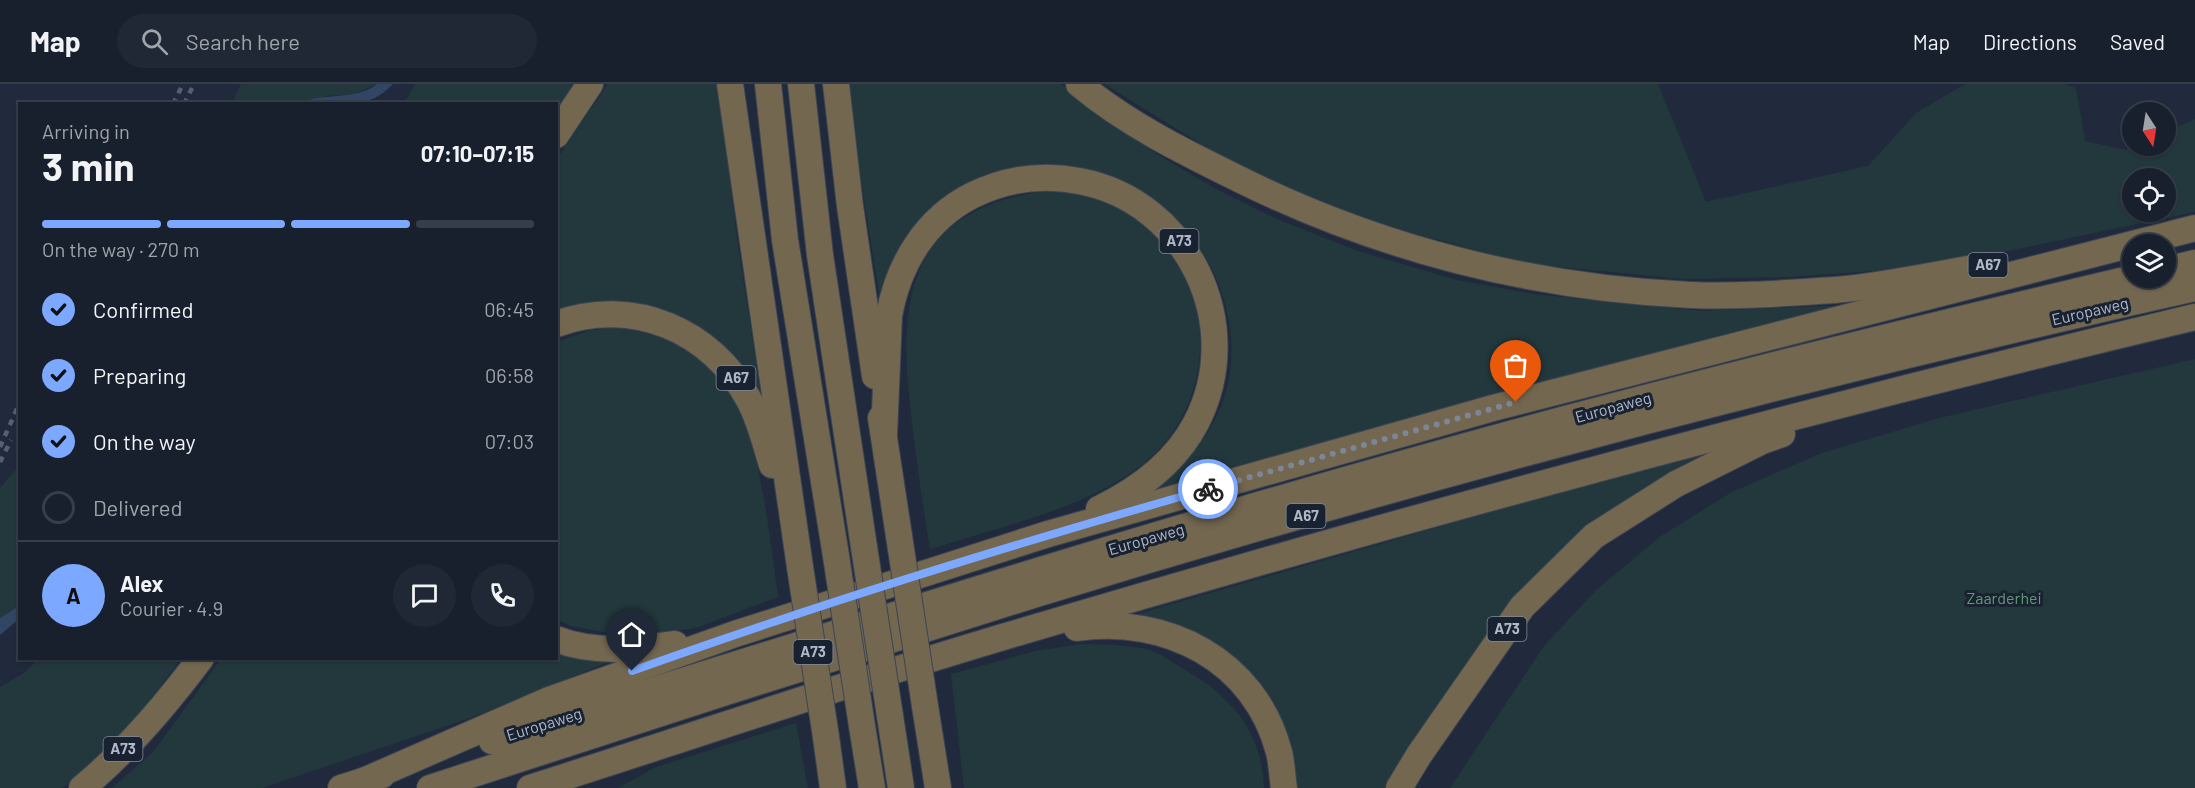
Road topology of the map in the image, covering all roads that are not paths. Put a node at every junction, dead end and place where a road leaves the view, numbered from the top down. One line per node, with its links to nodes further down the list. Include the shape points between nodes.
1 (590, 84): 7 (highway)
2 (730, 84): 21 (highway, A73)
3 (768, 84): 35 (highway, A73, bridge, via 785,240)
4 (801, 84): 36 (highway, bridge, via 820,255)
5 (836, 84): 19 (highway, A73)
6 (1079, 84): 10 (highway, A67, via 1165,142 1313,214 1422,252 1562,281 1693,295 1838,290)
7 (558, 132)
8 (2195, 228): 9 (highway, A67)
9 (2169, 234)
10 (2122, 244)
11 (2122, 245): 20 (highway, A67, via 1493,408)
12 (2195, 263): 13 (highway)
13 (2176, 268)
14 (2122, 281): 27 (highway, Europaweg / A67, via 1825,352 1496,438 1030,572)
15 (2195, 288): 31 (highway, Europaweg / A67, via 2035,324 1511,457 1041,593)
16 (2195, 317): 18 (highway, A67)
17 (558, 324): 21 (highway, A67, via 596,316 666,323 688,334 720,359 740,384 758,418)
18 (1949, 376): 23 (highway, A67, via 1531,485); 38 (highway, A73, via 1761,441 1676,484 1594,536 1522,607)
19 (884, 435): 20 (highway, A73, via 892,298 907,259 930,227 964,200 984,190 1024,180 1068,179 1126,196 1175,237 1198,271 1212,313 1213,374 1195,425 1167,461 1122,498); 28 (highway, A73, bridge)
20 (1048, 534): 22 (highway, A67)
21 (800, 567): 34 (highway, A73, bridge)
22 (735, 634): 24 (highway, A67, via 647,648 601,649); 27 (highway, A67, via 549,700)
23 (999, 638): 26 (highway, A67); 37 (highway, A67, via 1094,625 1123,625 1156,631 1211,654 1241,681 1264,714 1279,752)
24 (558, 639)
25 (199, 660): 29 (highway, A73, via 163,708)
26 (696, 735): 32 (highway, A67); 33 (highway)
27 (368, 779): 30 (highway, Europaweg / A67)
28 (939, 784)
29 (81, 788)
30 (341, 788)
31 (430, 788)
32 (530, 788)
33 (592, 788)
34 (833, 788)
35 (872, 788)
36 (901, 788)
37 (1284, 788)
38 (1399, 788)

